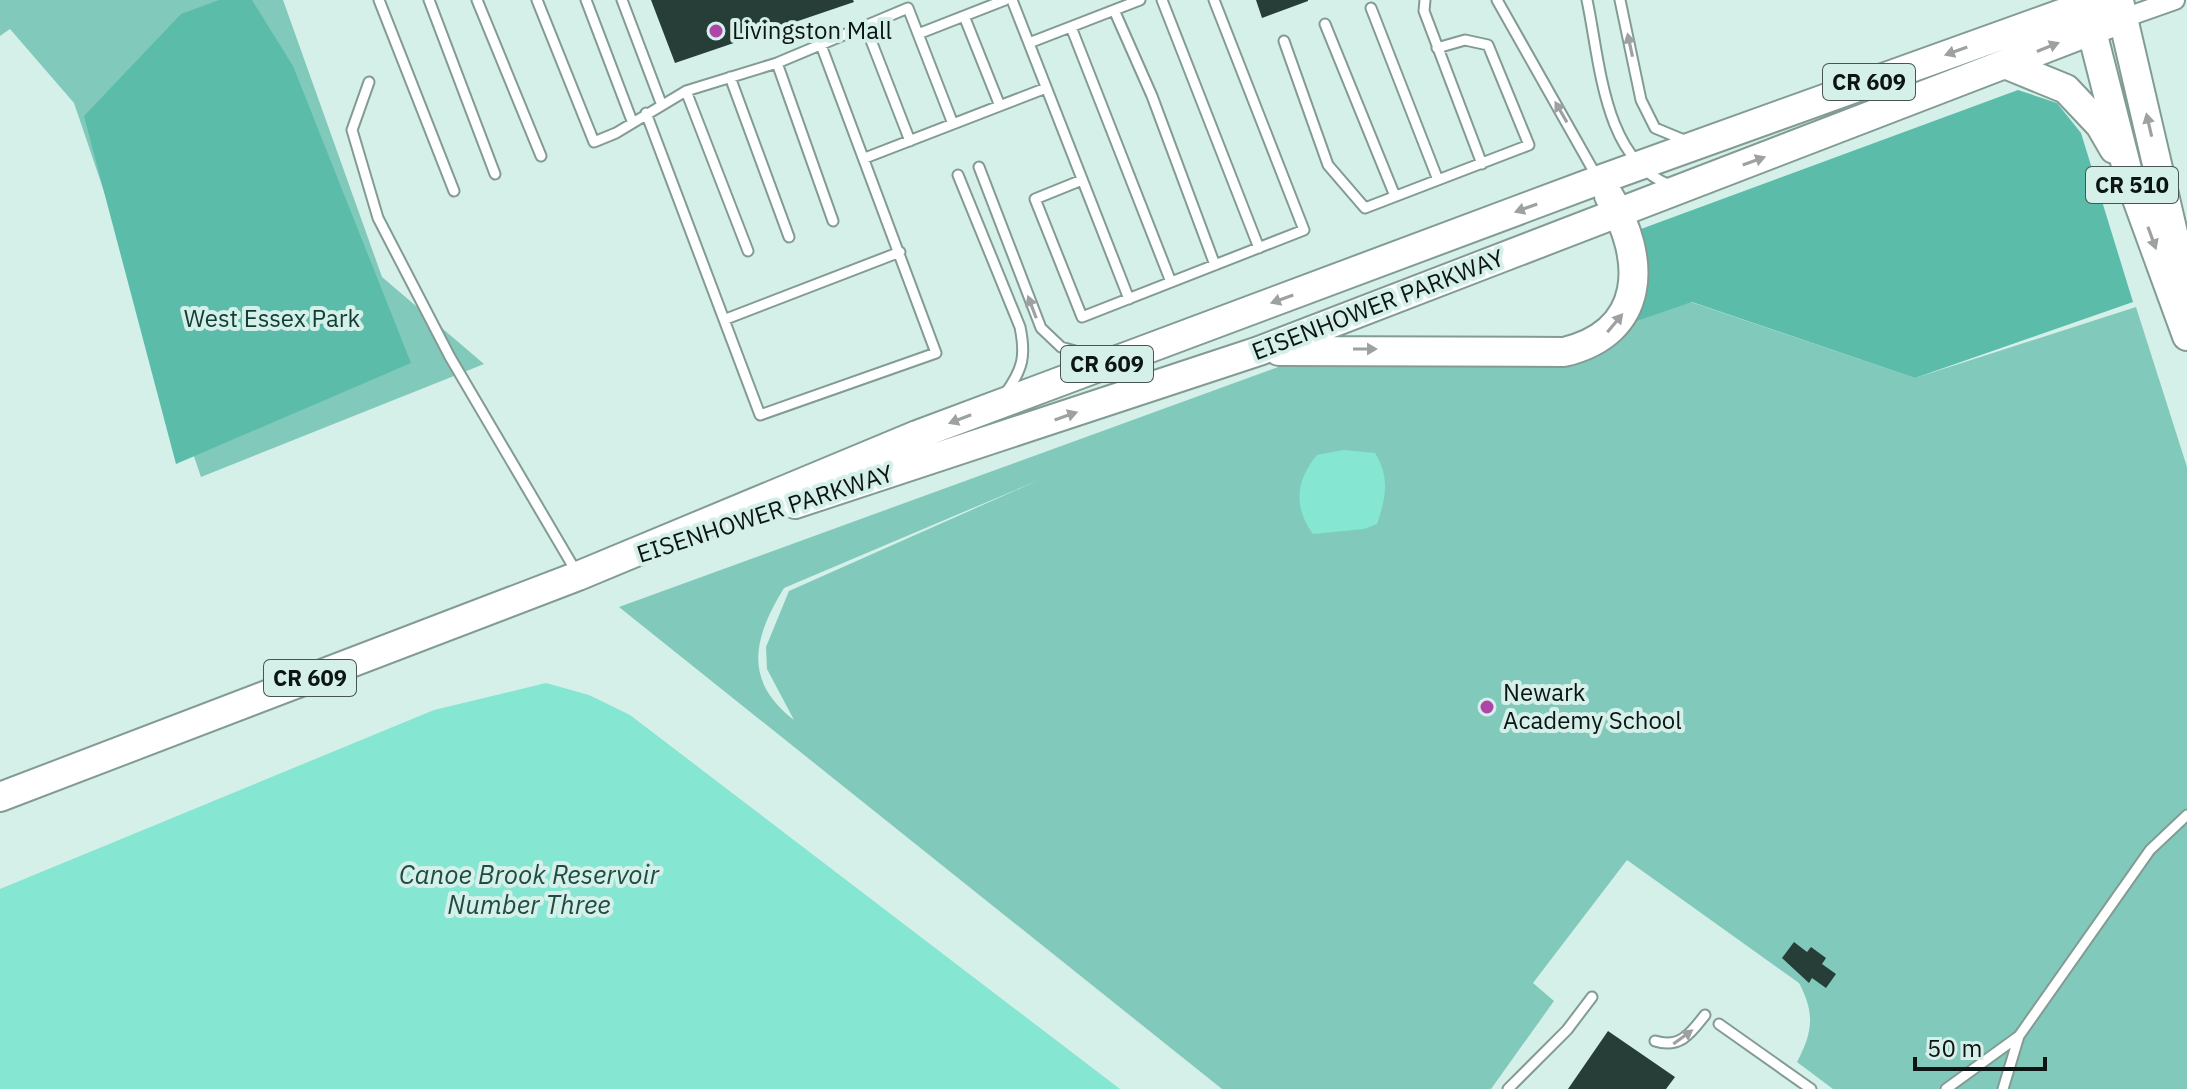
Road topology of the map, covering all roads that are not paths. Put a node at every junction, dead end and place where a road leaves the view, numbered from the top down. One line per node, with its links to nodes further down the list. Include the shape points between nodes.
1 (379, 0): 57 (lane)
2 (429, 0): 50 (lane)
3 (477, 0): 45 (lane)
4 (537, 0): 41 (lane, via 594,142)
5 (586, 0): 41 (lane)
6 (622, 0): 38 (lane)
7 (1005, 0): 22 (lane)
8 (1012, 0): 29 (lane)
9 (1140, 0): 21 (lane)
10 (1162, 0): 62 (lane)
11 (1214, 0): 62 (lane, via 1304,230)
12 (1425, 0): 31 (lane)
13 (1497, 0): 55 (lane, one-way to 13)
14 (1587, 0): 48 (lane, via 1614,116)
15 (1620, 0): 44 (lane, one-way to 15, via 1679,139 1655,128 1641,100)
16 (2053, 0): 25 (main road)
17 (2175, 0): 20 (street)
18 (1371, 8): 54 (lane)
19 (2090, 8): 20 (main road, EISENHOWER PARKWAY / CR 609); 25 (main road, EISENHOWER PARKWAY / CR 609); 33 (main road, EISENHOWER PARKWAY / CR 609, one-way to 19); 52 (main road, CR 510)
20 (2122, 9): 67 (main road, CR 510, one-way to 20)
21 (1114, 10): 26 (lane); 65 (lane)
22 (964, 16): 27 (lane); 39 (lane)
23 (1325, 24): 58 (lane)
24 (865, 25): 27 (lane, via 908,8); 30 (lane); 43 (lane)
25 (2030, 25): 44 (main road, EISENHOWER PARKWAY / CR 609, one-way to 44)
26 (1071, 27): 29 (lane); 66 (lane)
27 (918, 34): 42 (lane)
28 (1284, 41): 58 (lane, via 1328,165 1365,208)
29 (1029, 43): 36 (lane)
30 (821, 45): 32 (lane); 46 (lane)
31 (1437, 48): 47 (lane); 47 (lane, via 1465,40 1488,45 1529,145)
32 (777, 63): 34 (lane); 60 (lane)
33 (2005, 64): 52 (main road, via 2066,89 2100,125); 56 (main road, EISENHOWER PARKWAY / CR 609, one-way to 33)
34 (730, 77): 37 (lane); 61 (lane)
35 (369, 82): 75 (lane, via 352,130 378,218 450,357)
36 (1046, 88): 39 (lane); 53 (lane)
37 (686, 91): 38 (lane); 63 (lane)
38 (661, 103): 40 (lane)
39 (1000, 106): 42 (lane)
40 (646, 113): 41 (lane); 69 (lane)
41 (632, 121)
42 (953, 124): 43 (lane)
43 (910, 141): 46 (lane)
44 (1709, 141): 48 (main road, EISENHOWER PARKWAY / CR 609)
45 (541, 156)
46 (865, 158): 64 (lane)
47 (1482, 164): 54 (lane)
48 (1638, 166): 55 (main road, EISENHOWER PARKWAY / CR 609); 56 (lane, via 1653,179)
49 (979, 167): 72 (lane, one-way to 49, via 1061,347 1041,328)
50 (495, 174)
51 (958, 175): 73 (lane, via 1020,327 1025,353)
52 (2129, 177): 70 (main road, CR 510, one-way to 70)
53 (1082, 180): 68 (lane); 68 (lane, via 1035,199 1082,317)
54 (1438, 180): 58 (lane)
55 (1599, 180): 59 (main road); 72 (main road, EISENHOWER PARKWAY / CR 609, one-way to 72)
56 (1681, 189): 59 (main road, EISENHOWER PARKWAY / CR 609)
57 (454, 191)
58 (1395, 196)
59 (1618, 212): 71 (main road, EISENHOWER PARKWAY / CR 609); 71 (main road, one-way to 59, via 1581,348 1616,324 1634,286 1633,252)
60 (833, 221)
61 (789, 237)
62 (1259, 248): 65 (lane)
63 (748, 251)
64 (900, 252): 69 (lane); 69 (lane, via 936,353 760,415)
65 (1215, 265): 66 (lane)
66 (1171, 282): 68 (lane)
67 (2187, 293)
68 (1129, 299)
69 (726, 319)
70 (2187, 336)
71 (1259, 351): 74 (main road, EISENHOWER PARKWAY / CR 609, one-way to 71)
72 (1115, 361): 73 (main road, EISENHOWER PARKWAY / CR 609)
73 (997, 405): 74 (main road, EISENHOWER PARKWAY / CR 609, one-way to 74)
74 (620, 559): 75 (main road, EISENHOWER PARKWAY / CR 609)
75 (578, 576): 76 (main road, EISENHOWER PARKWAY / CR 609)
76 (0, 797)
77 (2187, 815): 81 (lane, via 2150,850)
78 (1592, 997): 83 (lane)
79 (1705, 1015): 82 (lane, one-way to 79, via 1681,1041)
80 (1719, 1024): 84 (lane)
81 (2019, 1036): 85 (lane); 86 (lane)
82 (1655, 1041)
83 (1508, 1089)
84 (1811, 1089)
85 (1946, 1089)
86 (2003, 1089)

